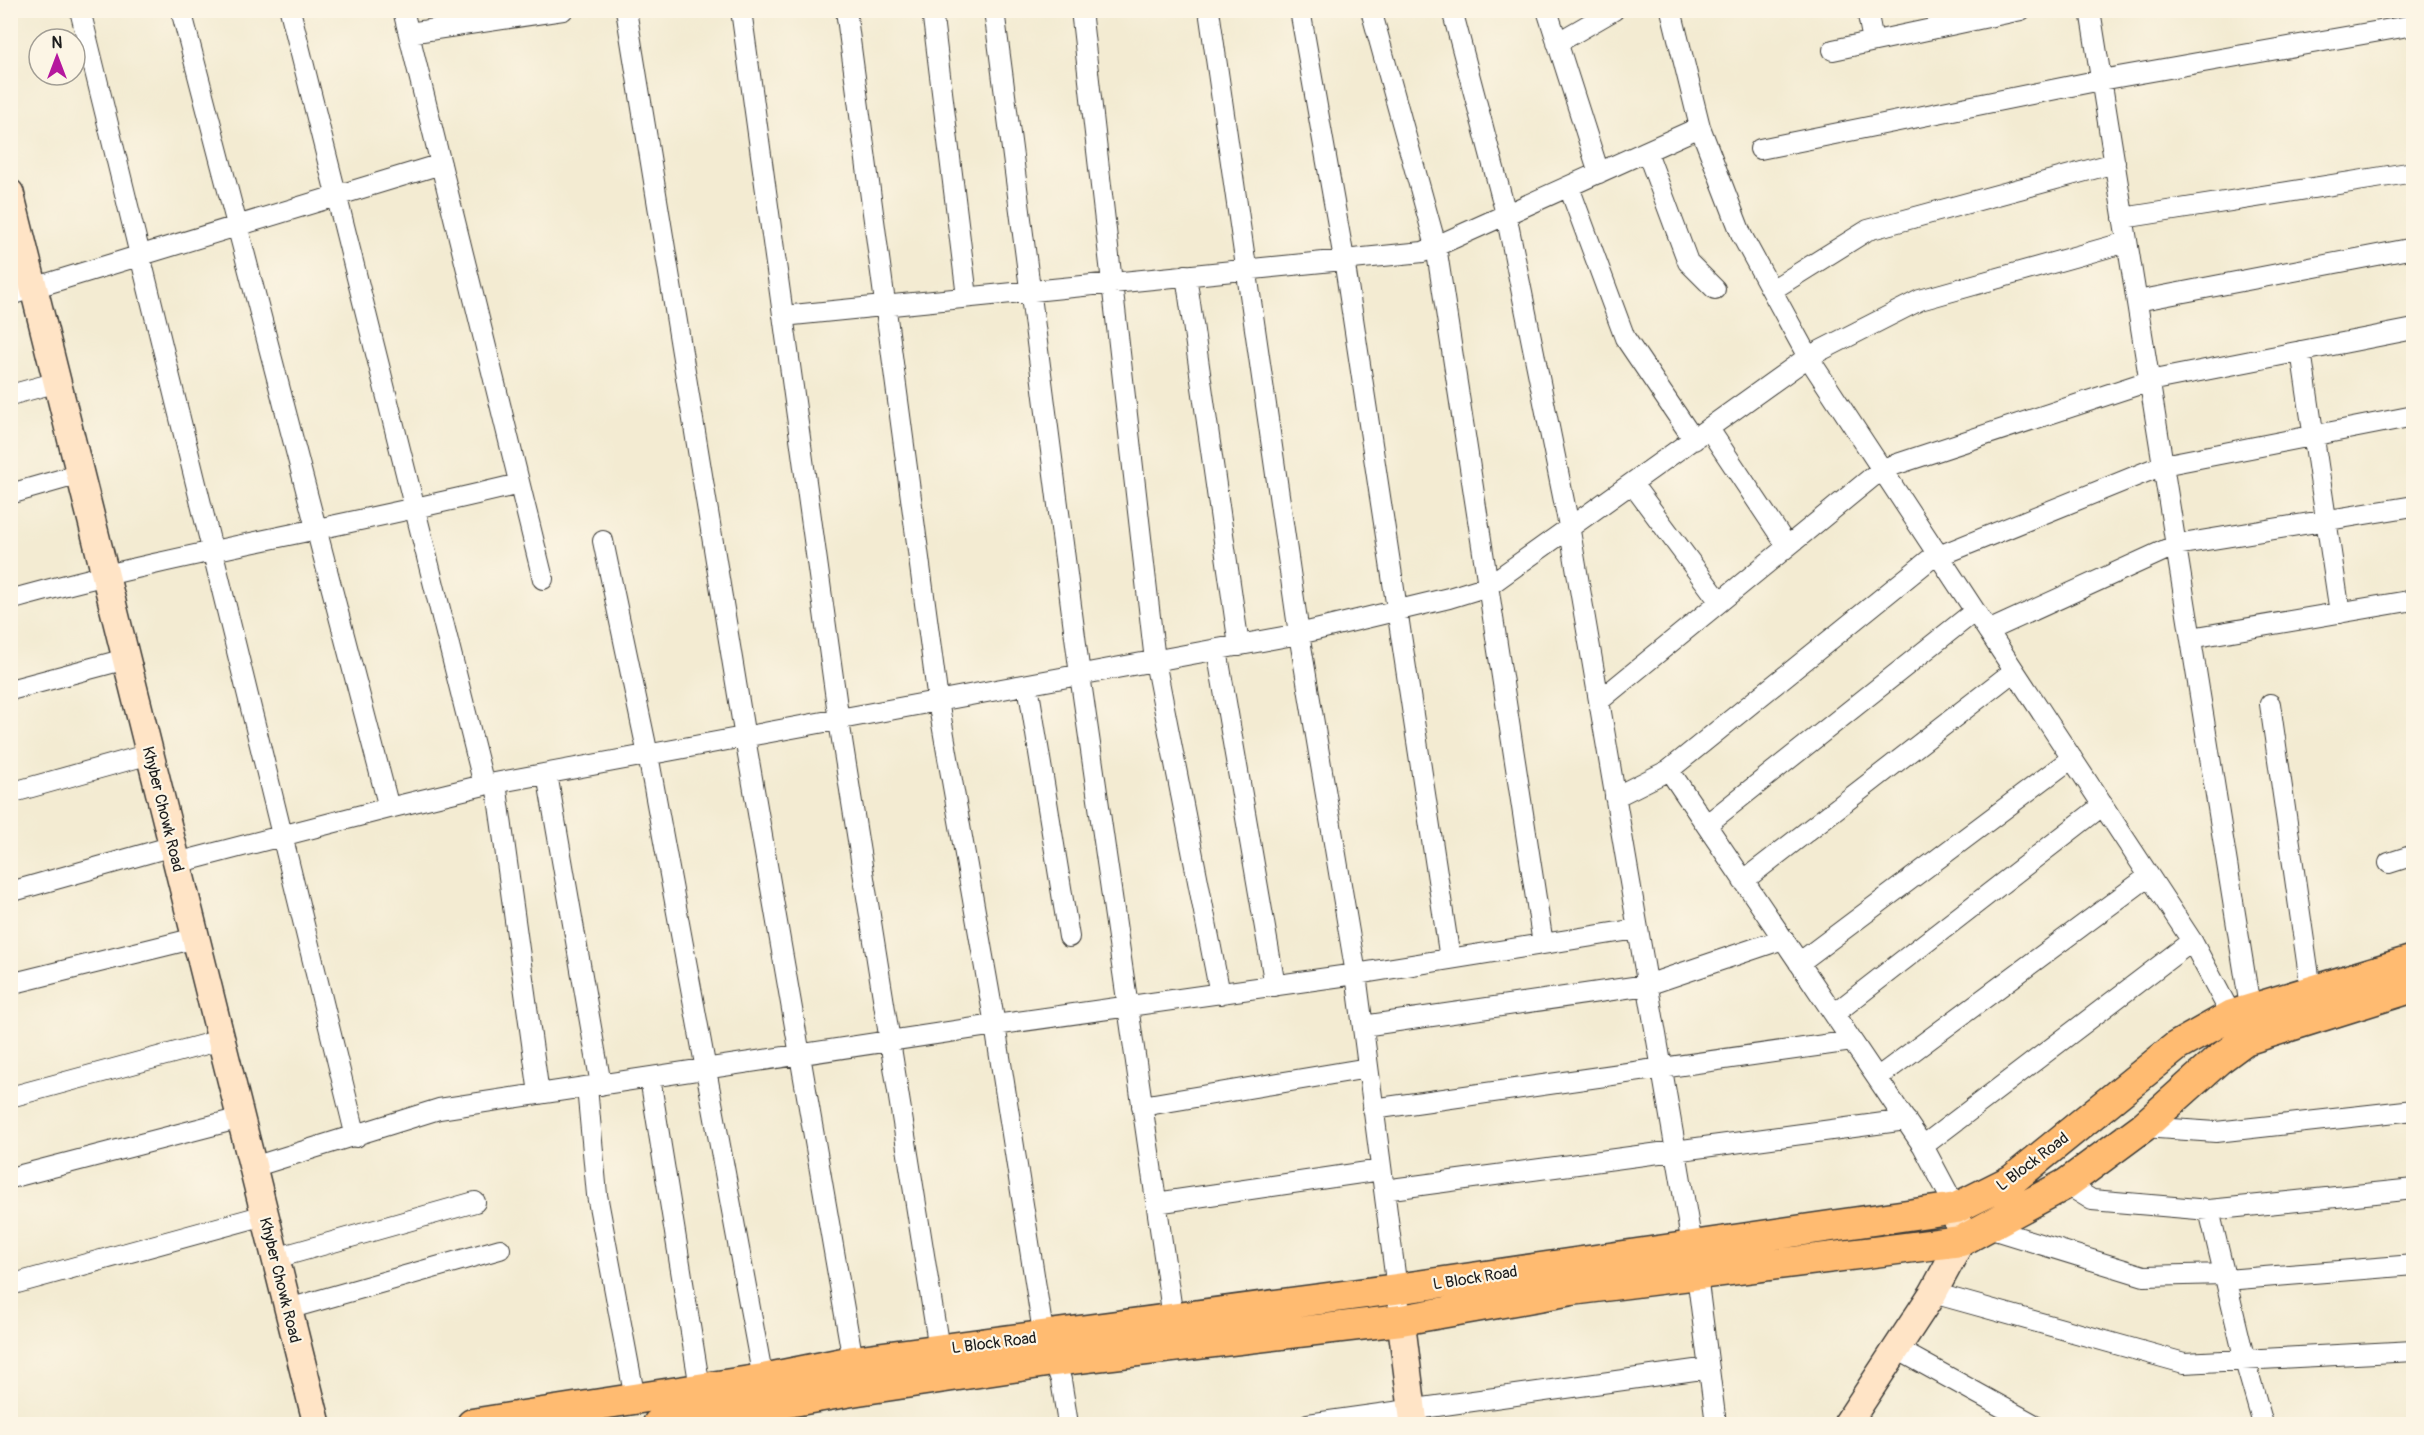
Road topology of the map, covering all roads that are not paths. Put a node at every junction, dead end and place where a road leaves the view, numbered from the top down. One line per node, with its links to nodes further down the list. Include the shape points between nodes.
1 (80, 10): 47 (street)
2 (181, 10): 43 (street)
3 (290, 10): 40 (street)
4 (403, 10): 26 (street)
5 (563, 10): 23 (street)
6 (626, 10): 109 (street)
7 (741, 10): 59 (street)
8 (846, 10): 58 (street)
9 (932, 10): 56 (street)
10 (994, 10): 54 (street)
11 (1081, 10): 51 (street)
12 (1209, 10): 49 (street)
13 (1300, 10): 48 (street)
14 (1371, 10): 45 (street)
15 (1452, 10): 41 (street)
16 (1547, 10): 28 (street)
17 (1614, 10): 28 (street)
18 (1671, 10): 31 (street)
19 (1867, 10): 27 (street)
20 (2021, 10): 27 (street)
21 (2090, 10): 30 (street)
22 (2413, 10): 24 (street)
23 (538, 12): 26 (street)
24 (2414, 17)
25 (2414, 25): 30 (street)
26 (409, 33): 34 (street)
27 (1873, 42): 29 (street)
28 (1557, 43): 37 (street)
29 (1833, 50)
30 (2101, 80): 32 (street); 35 (street)
31 (1700, 127): 33 (street); 53 (street, via 1742,236)
32 (1760, 149)
33 (1647, 152): 37 (street); 52 (street, via 1689,261)
34 (441, 164): 40 (street); 72 (street)
35 (2115, 164): 42 (street); 53 (street, via 1868,230)
36 (2414, 172): 42 (street)
37 (1599, 173): 38 (street)
38 (1569, 187): 41 (street); 67 (street, via 1625,338)
39 (10, 193): 55 (street, Khyber Chowk Road)
40 (336, 197): 43 (street); 76 (street)
41 (1506, 214): 45 (street); 79 (street)
42 (2123, 218): 44 (street)
43 (237, 228): 47 (street); 78 (street)
44 (2127, 242): 57 (street); 62 (street, via 1920,300)
45 (1436, 246): 48 (street, via 1423,252); 87 (street)
46 (2414, 248): 57 (street)
47 (140, 256): 55 (street); 83 (street)
48 (1344, 259): 49 (street); 91 (street)
49 (1246, 269): 50 (street); 95 (street)
50 (1186, 275): 51 (street); 97 (street)
51 (1112, 283): 54 (street); 100 (street)
52 (1715, 289)
53 (1772, 290): 62 (street)
54 (1030, 291): 56 (street); 102 (street)
55 (22, 292): 64 (street, Khyber Chowk Road)
56 (967, 297): 58 (street)
57 (2137, 301): 63 (street)
58 (886, 305): 59 (street); 105 (street)
59 (783, 316): 108 (street)
60 (2414, 329): 61 (street)
61 (2301, 351): 63 (street); 68 (street)
62 (1808, 357): 67 (street); 70 (street)
63 (2150, 381): 69 (street); 70 (street)
64 (58, 382): 65 (street); 71 (street, Khyber Chowk Road)
65 (10, 394)
66 (2414, 416): 68 (street)
67 (1701, 435): 73 (street); 82 (street)
68 (2311, 436): 69 (street); 77 (street)
69 (2163, 465): 81 (street); 84 (street)
70 (1882, 469): 82 (street); 84 (street)
71 (80, 474): 74 (street); 85 (street, Khyber Chowk Road)
72 (519, 484): 76 (street); 86 (street)
73 (1633, 485): 79 (street); 90 (street)
74 (10, 494)
75 (2414, 506): 77 (street)
76 (414, 510): 78 (street); 115 (street)
77 (2324, 521): 81 (street); 93 (street)
78 (316, 530): 83 (street); 119 (street)
79 (1569, 531): 87 (street); 106 (street)
80 (603, 542): 111 (street)
81 (2176, 545): 94 (street); 96 (street)
82 (1787, 546): 90 (street)
83 (213, 551): 85 (street); 121 (street)
84 (1940, 557): 92 (street); 113 (street, via 1929,560)
85 (105, 573): 88 (street); 99 (street, Khyber Chowk Road)
86 (543, 579)
87 (1488, 586): 91 (street); 133 (street)
88 (10, 600)
89 (2414, 600): 93 (street)
90 (1720, 602): 106 (street)
91 (1397, 611): 95 (street); 134 (street)
92 (1975, 611): 94 (street); 120 (street)
93 (2340, 613): 96 (street)
94 (1988, 631): 101 (street)
95 (1299, 634): 97 (street); 137 (street)
96 (2191, 638): 146 (street)
97 (1239, 646): 98 (street)
98 (1217, 650): 100 (street); 140 (street)
99 (126, 659): 104 (street); 110 (street, Khyber Chowk Road)
100 (1155, 661): 102 (street); 143 (street)
101 (2014, 671): 112 (street); 126 (street)
102 (1080, 675): 103 (street); 144 (street)
103 (1028, 685): 105 (street); 129 (street)
104 (10, 690)
105 (938, 701): 108 (street); 147 (street)
106 (1599, 701): 117 (street)
107 (2270, 704): 142 (street)
108 (839, 721): 109 (street); 150 (street)
109 (745, 738): 111 (street); 153 (street)
110 (150, 754): 116 (street); 122 (street, Khyber Chowk Road)
111 (648, 755): 114 (street); 156 (street)
112 (2072, 758): 118 (street); 136 (street)
113 (1669, 770): 117 (street); 120 (street)
114 (547, 774): 115 (street); 160 (street)
115 (490, 784): 119 (street); 161 (street)
116 (10, 793)
117 (1615, 797): 128 (street)
118 (2103, 805): 125 (street); 145 (street)
119 (390, 808): 121 (street)
120 (1706, 825): 126 (street)
121 (283, 836): 122 (street); 169 (street)
122 (175, 854): 127 (street); 130 (street, Khyber Chowk Road)
123 (2414, 855): 124 (street)
124 (2389, 863)
125 (2149, 876): 132 (street); 159 (street)
126 (1743, 880): 131 (street)
127 (10, 892)
128 (1637, 929): 133 (street); 139 (street)
129 (1069, 937)
130 (196, 938): 138 (street); 149 (street, Khyber Chowk Road)
131 (1783, 939): 136 (street); 139 (street)
132 (2192, 941): 146 (street); 170 (street)
133 (1543, 944): 134 (street)
134 (1450, 959): 137 (street)
135 (2414, 960): 142 (main road, L Block Road)
136 (1799, 963): 145 (street)
137 (1356, 974): 140 (street); 148 (street)
138 (10, 984)
139 (1647, 985): 148 (street); 155 (street)
140 (1275, 986): 143 (street)
141 (2414, 987): 146 (main road, L Block Road)
142 (2311, 990): 146 (main road, L Block Road)
143 (1220, 994): 144 (street)
144 (1128, 1008): 147 (street); 163 (street)
145 (1834, 1014): 151 (street)
146 (2242, 1021): 152 (main road, L Block Road); 157 (main road, L Block Road)
147 (995, 1025): 150 (street); 197 (street)
148 (1363, 1026): 154 (street)
149 (221, 1040): 162 (street); 166 (street, Khyber Chowk Road)
150 (890, 1041): 153 (street); 198 (street)
151 (1852, 1041): 155 (street); 159 (street)
152 (2177, 1046): 157 (main road); 180 (main road, L Block Road, via 2012,1180)
153 (800, 1055): 156 (street); 201 (street)
154 (1368, 1068): 163 (street); 164 (street)
155 (1662, 1068): 164 (street); 171 (street)
156 (706, 1069): 158 (street); 204 (street)
157 (2200, 1076): 168 (main road, L Block Road)
158 (650, 1078): 160 (street); 205 (street)
159 (1877, 1078): 167 (street)
160 (594, 1086): 161 (street); 206 (street, via 597,1195)
161 (539, 1094): 169 (street, via 439,1109)
162 (10, 1097)
163 (1142, 1106): 179 (street)
164 (1373, 1109): 173 (street)
165 (2414, 1110): 168 (street, via 2216,1132)
166 (241, 1118): 172 (street, Khyber Chowk Road); 174 (street)
167 (1906, 1120): 170 (street); 171 (street)
168 (2143, 1127): 175 (main road, L Block Road)
169 (356, 1137): 172 (street)
170 (1923, 1146): 180 (street)
171 (1676, 1150): 177 (street); 185 (street)
172 (253, 1167): 182 (street, Khyber Chowk Road)
173 (1381, 1170): 177 (street); 179 (street)
174 (10, 1178)
175 (2066, 1184): 181 (street, via 2092,1200); 183 (main road, L Block Road)
176 (2414, 1189): 181 (street)
177 (1384, 1190): 192 (street)
178 (475, 1202): 187 (street)
179 (1156, 1203): 195 (street)
180 (1956, 1208): 184 (street); 185 (main road, L Block Road)
181 (2209, 1210): 190 (street)
182 (265, 1215): 187 (street, Khyber Chowk Road); 191 (street)
183 (1988, 1227): 184 (main road, L Block Road); 190 (street, via 2144,1276)
184 (1961, 1241): 189 (main road, L Block Road); 193 (street)
185 (1692, 1245): 192 (main road, L Block Road)
186 (500, 1249): 194 (street)
187 (276, 1258): 194 (street, Khyber Chowk Road)
188 (2414, 1265): 190 (street)
189 (1697, 1275): 196 (main road, L Block Road, via 1572,1290); 203 (street)
190 (2225, 1277): 202 (street)
191 (10, 1285)
192 (1396, 1289): 195 (main road, L Block Road); 196 (street)
193 (1933, 1293): 199 (street); 202 (street, via 2184,1363)
194 (288, 1309): 210 (street, Khyber Chowk Road)
195 (1173, 1318): 197 (main road, L Block Road)
196 (1401, 1320): 197 (main road, L Block Road); 207 (street)
197 (1049, 1348): 198 (main road, L Block Road); 208 (main road, L Block Road); 213 (street, via 1061,1380)
198 (939, 1349): 201 (main road, L Block Road)
199 (1897, 1349): 209 (street); 216 (street)
200 (2414, 1351): 202 (street)
201 (853, 1361): 204 (main road, L Block Road)
202 (2245, 1361): 217 (street)
203 (1709, 1368): 207 (street); 215 (street)
204 (763, 1379): 205 (main road, L Block Road)
205 (700, 1388): 206 (main road, L Block Road)
206 (635, 1399): 211 (main road, L Block Road)
207 (1413, 1417): 214 (street)
208 (725, 1420): 212 (main road, L Block Road)
209 (1856, 1422)
210 (317, 1425)
211 (472, 1425)
212 (658, 1425)
213 (1068, 1425)
214 (1308, 1425)
215 (1716, 1425)
216 (2033, 1425)
217 (2264, 1425)

